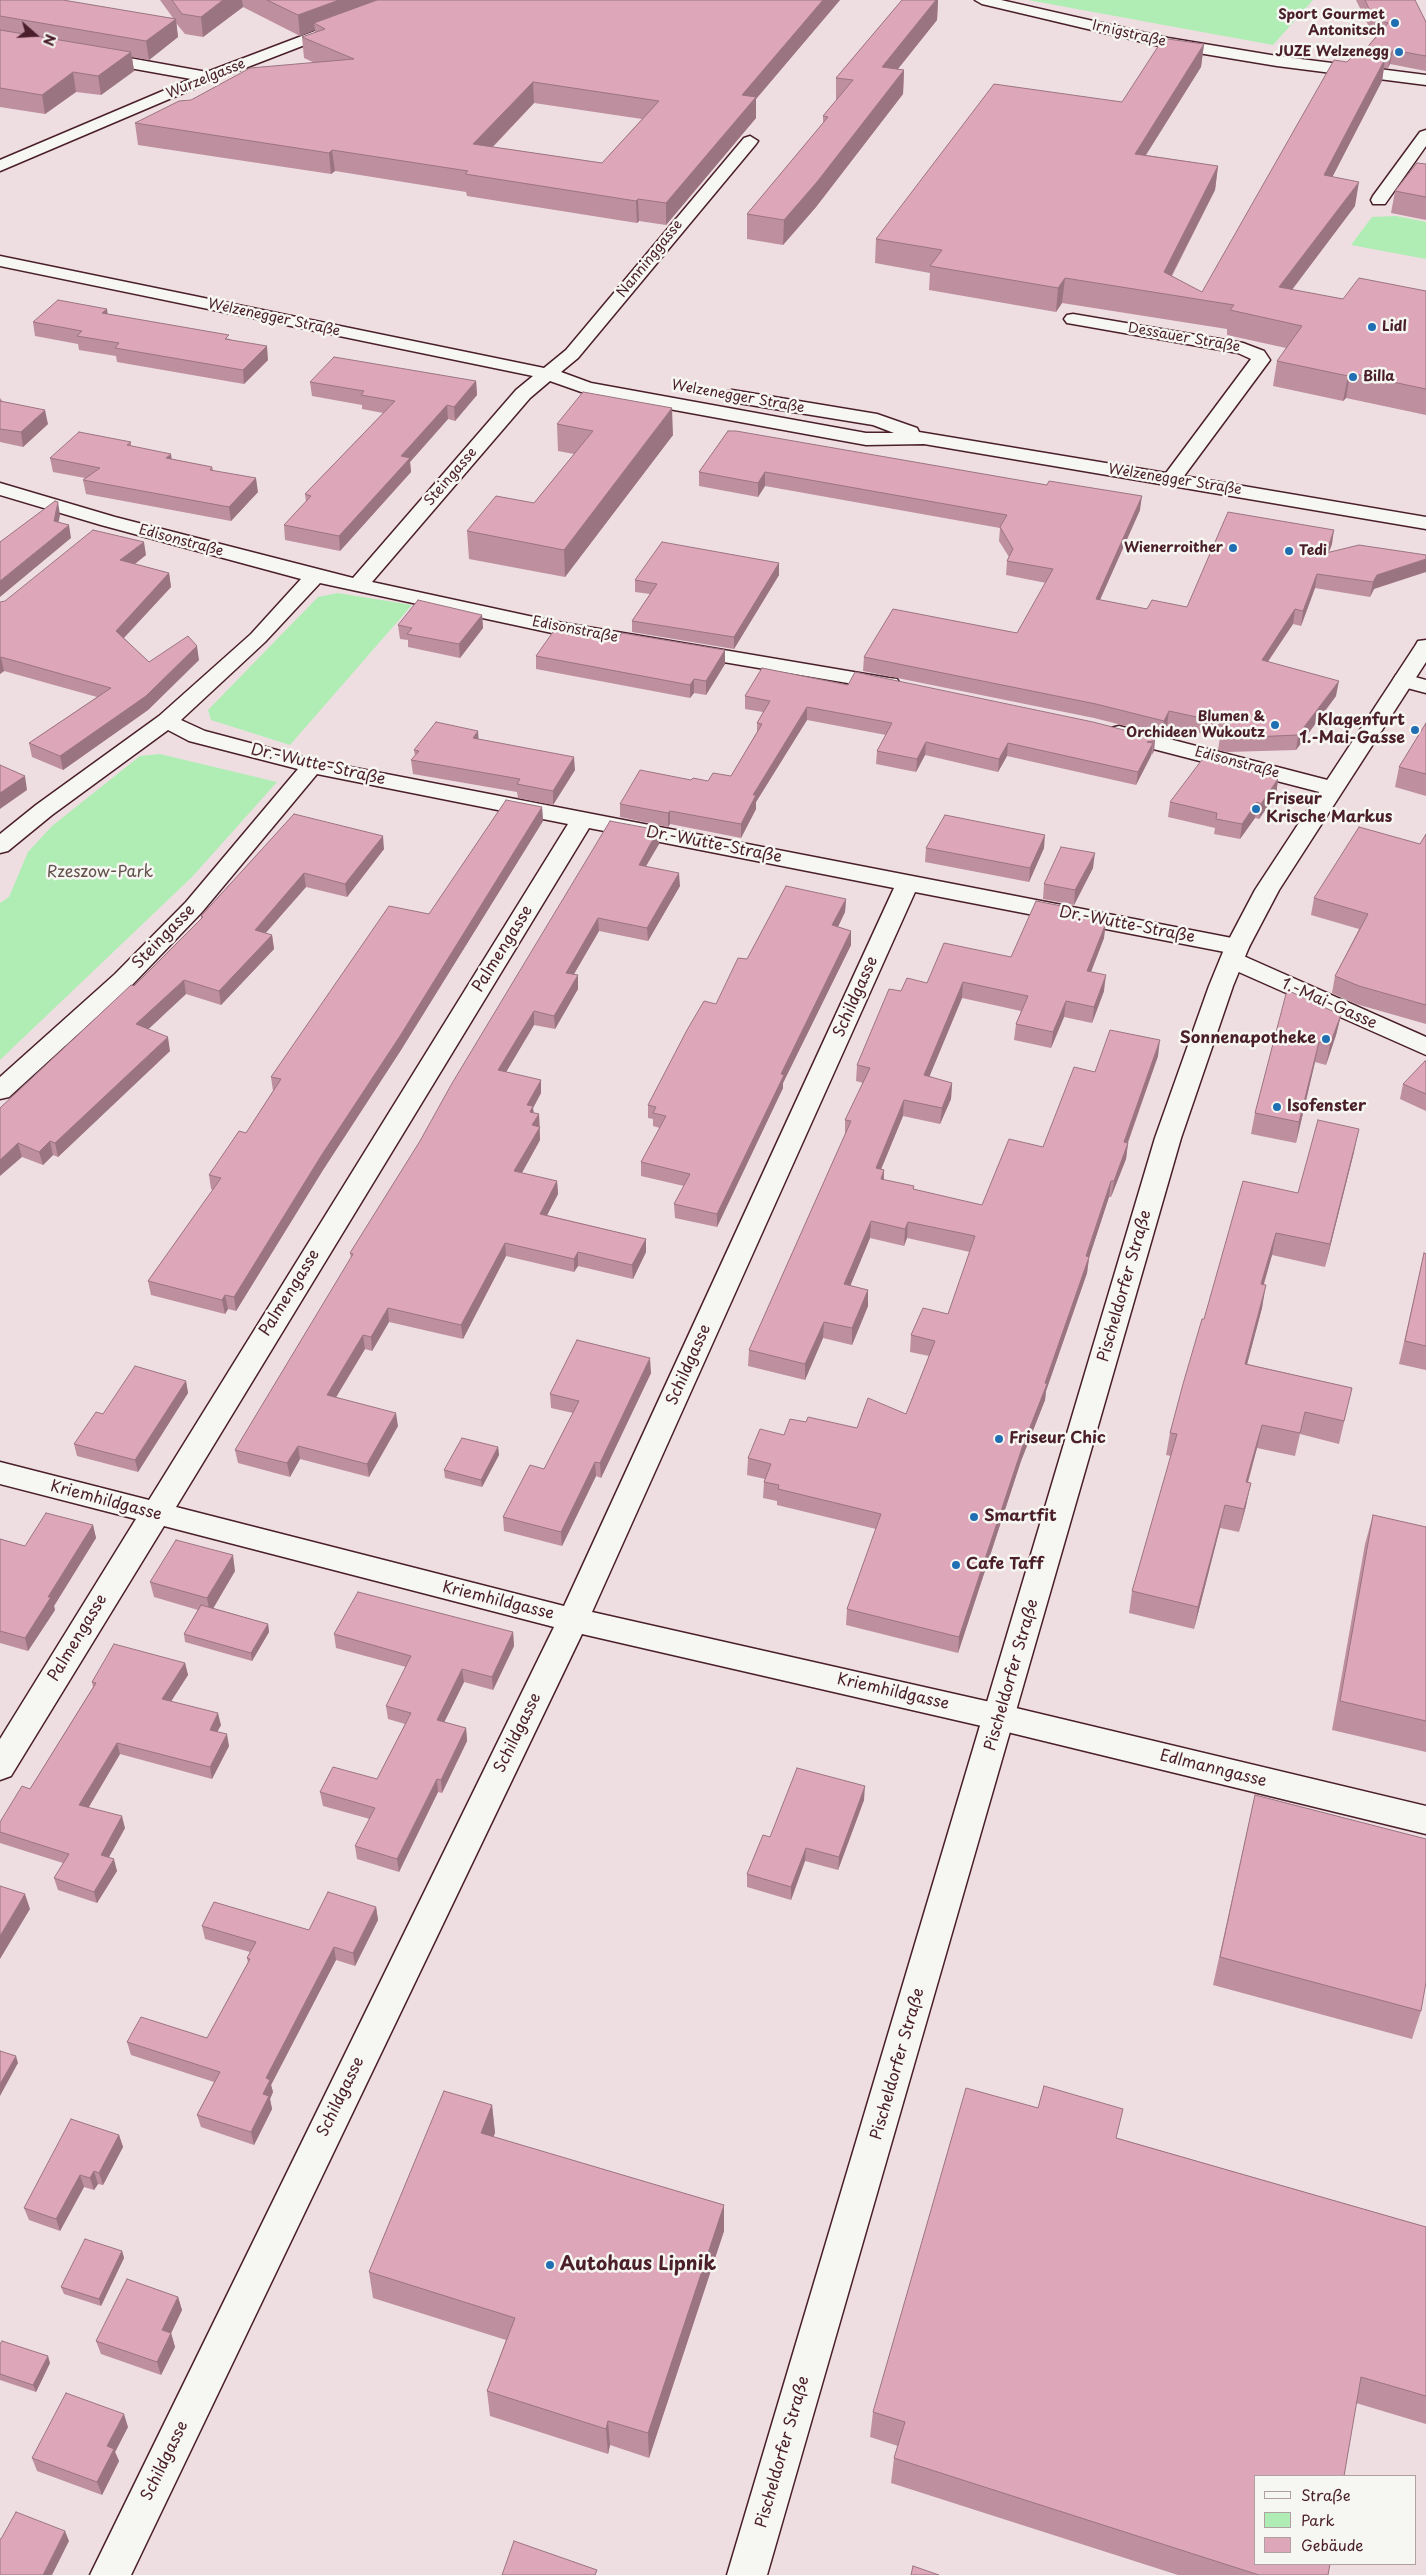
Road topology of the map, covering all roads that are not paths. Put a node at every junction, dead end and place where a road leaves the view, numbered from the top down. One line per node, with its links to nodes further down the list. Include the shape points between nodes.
1 (982, 0): 5 (street, Irnigstraße, via 1168,43)
2 (347, 24): 4 (street, Wurzelgasse)
3 (76, 54): 4 (street)
4 (208, 77): 8 (street, Wurzelgasse)
5 (1426, 80)
6 (1426, 135): 9 (street)
7 (750, 141): 12 (street, Nanninggasse, via 572,354)
8 (0, 166)
9 (1380, 200)
10 (0, 261): 12 (street, Welzenegger Straße)
11 (1073, 320): 16 (street, Dessauer Straße, via 1243,348 1258,355 1260,360)
12 (548, 374): 13 (street, Welzenegger Straße, via 601,373); 15 (street, Welzenegger Straße, via 587,388 832,433 883,440); 20 (street, Steingasse, via 523,394)
13 (687, 388)
14 (716, 393): 15 (street, Welzenegger Straße, via 877,420)
15 (924, 438): 16 (street, Welzenegger Straße)
16 (1171, 480): 18 (street, Welzenegger Straße)
17 (0, 489): 19 (street, Edisonstraße, via 100,527)
18 (1426, 523)
19 (315, 576): 20 (street, Edisonstraße); 24 (street, via 258,638)
20 (358, 585): 23 (street, Edisonstraße, via 552,627)
21 (1426, 646): 22 (street, Pischeldorfer Straße)
22 (1415, 684): 27 (street, Pischeldorfer Straße)
23 (905, 688)
24 (167, 721): 26 (street, Dr.-Wutte-Straße, via 197,736); 29 (street)
25 (1103, 729): 27 (street, Edisonstraße)
26 (312, 766): 28 (street, Dr.-Wutte-Straße); 33 (street, Steingasse, via 194,907 124,979)
27 (1331, 788): 31 (street, Pischeldorfer Straße, via 1267,890)
28 (582, 820): 30 (street, Dr.-Wutte-Straße); 35 (street, Palmengasse)
29 (0, 846)
30 (908, 882): 31 (street, Dr.-Wutte-Straße); 36 (street, Schildgasse)
31 (1235, 953): 32 (street, 1.-Mai-Gasse); 37 (street, Pischeldorfer Straße, via 1168,1138)
32 (1426, 1047)
33 (0, 1091)
34 (0, 1474): 35 (street, Kriemhildgasse)
35 (154, 1514): 36 (street, Kriemhildgasse); 38 (street, Palmengasse)
36 (573, 1620): 37 (street, Kriemhildgasse); 40 (street, Schildgasse)
37 (999, 1717): 39 (street, Edlmanngasse); 41 (street, Pischeldorfer Straße)
38 (0, 1767)
39 (1426, 1820)
40 (110, 2575)
41 (747, 2575)

